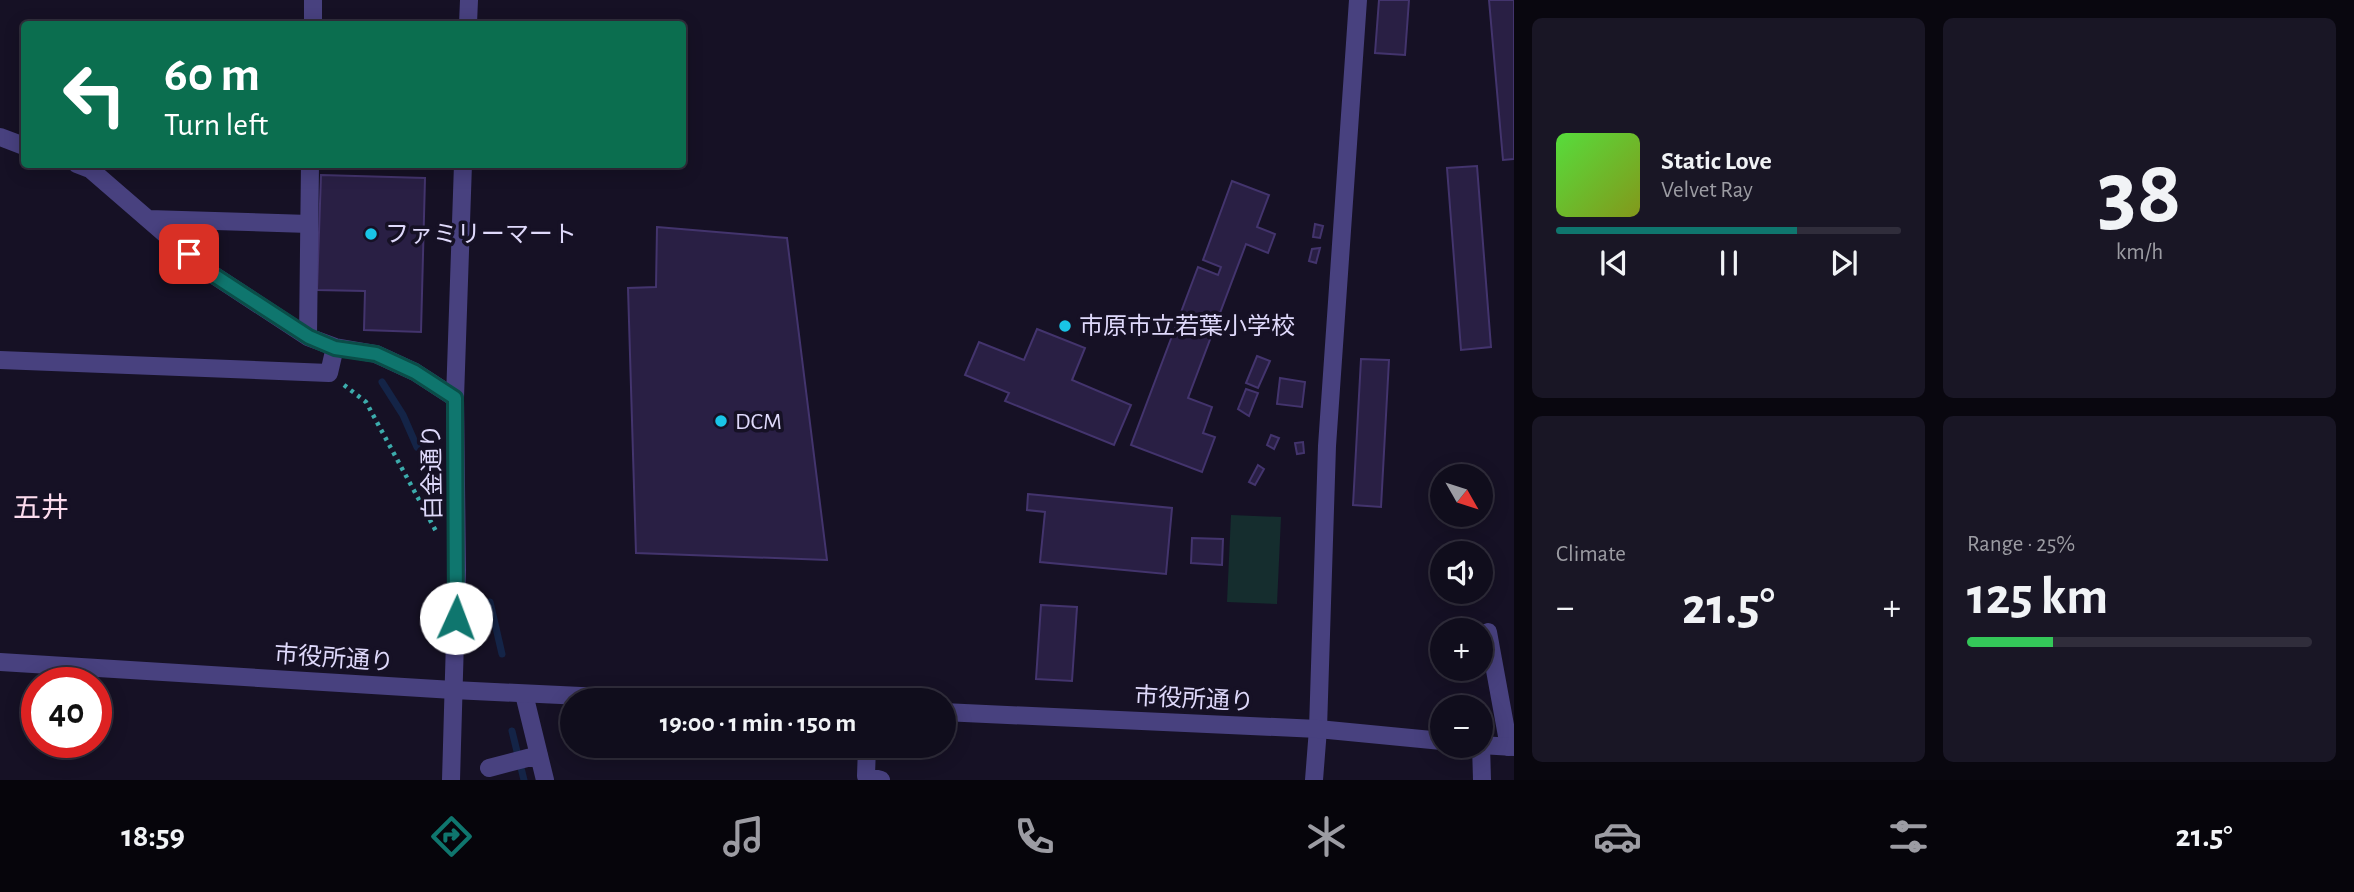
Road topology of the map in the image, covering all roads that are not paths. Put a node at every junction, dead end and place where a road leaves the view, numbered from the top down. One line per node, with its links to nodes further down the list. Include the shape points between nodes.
1 (313, 0): 4 (street)
2 (469, 0): 5 (street)
3 (1359, 0): 23 (street, via 1327,446)
4 (313, 21)
5 (468, 21)
6 (0, 137): 7 (street)
7 (21, 145)
8 (87, 168): 11 (street)
9 (310, 168): 12 (street)
10 (463, 168): 16 (street, 白金通り)
11 (149, 219): 12 (street); 13 (street, via 209,272)
12 (309, 224): 13 (street)
13 (309, 337): 14 (street)
14 (335, 348): 15 (street, via 329,373); 16 (street, via 376,354)
15 (0, 360)
16 (455, 398): 19 (street, 白金通り)
17 (1493, 656): 26 (street)
18 (0, 662): 19 (street, 市役所通り)
19 (453, 690): 20 (street, 市役所通り); 31 (street, 白金通り)
20 (524, 694): 21 (street, 市役所通り); 27 (street)
21 (560, 696)
22 (956, 713): 23 (street, 市役所通り)
23 (1318, 729): 24 (street, 市役所通り); 34 (street)
24 (1430, 740)
25 (1493, 746): 26 (street)
26 (1512, 747)
27 (539, 755): 30 (street); 32 (street)
28 (867, 758): 33 (street, via 866,776)
29 (1481, 758): 35 (street)
30 (489, 768)
31 (451, 780)
32 (545, 780)
33 (881, 780)
34 (1314, 780)
35 (1482, 780)

